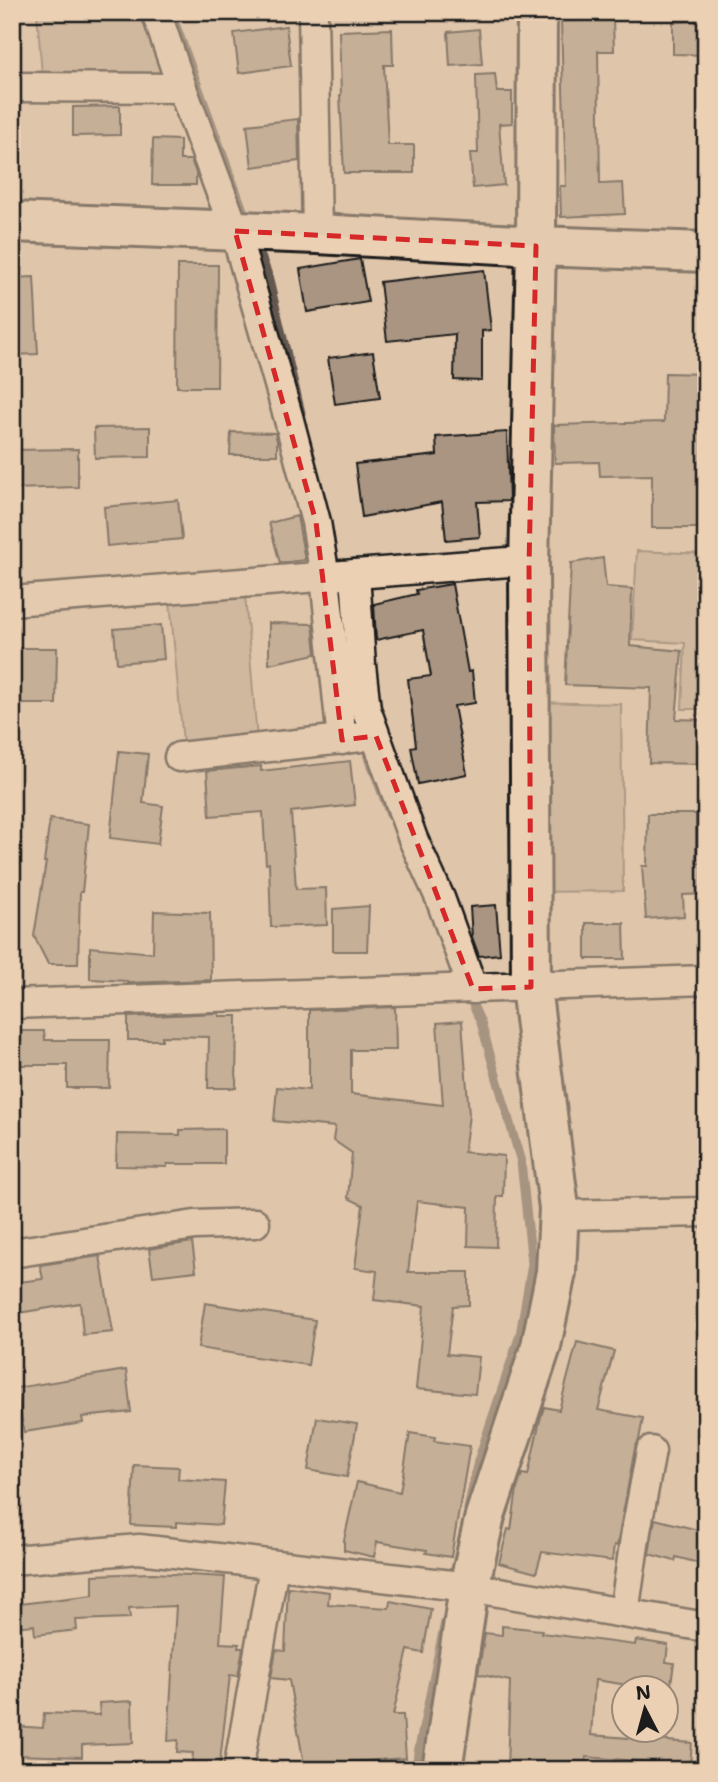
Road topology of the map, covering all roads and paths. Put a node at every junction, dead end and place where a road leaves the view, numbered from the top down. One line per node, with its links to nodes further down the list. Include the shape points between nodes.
1 (156, 12): 5 (street)
2 (313, 12): 8 (street)
3 (537, 12): 9 (street)
4 (12, 87): 5 (street)
5 (182, 88): 7 (street)
6 (12, 222): 7 (street)
7 (235, 231): 8 (street); 13 (street, via 316,522)
8 (317, 234): 9 (street)
9 (536, 246): 10 (street); 11 (street)
10 (706, 252)
11 (529, 565): 12 (street, via 509,562); 19 (street)
12 (355, 575): 13 (street); 15 (street, via 366,709)
13 (325, 577): 14 (street); 16 (street)
14 (12, 601)
15 (376, 736): 16 (street); 20 (street)
16 (342, 740): 17 (street)
17 (179, 757)
18 (706, 980): 19 (street)
19 (531, 987): 20 (street); 23 (street)
20 (473, 989): 21 (street)
21 (12, 1004)
22 (706, 1212): 23 (street)
23 (558, 1215): 29 (street, via 556,1272 541,1346 485,1516)
24 (255, 1223): 25 (street, via 195,1225)
25 (12, 1253)
26 (651, 1451): 30 (street)
27 (12, 1560): 28 (street, via 139,1549)
28 (274, 1566): 29 (street); 32 (street)
29 (469, 1587): 30 (street); 33 (street)
30 (624, 1613): 31 (street)
31 (706, 1626)
32 (238, 1770)
33 (442, 1770)

